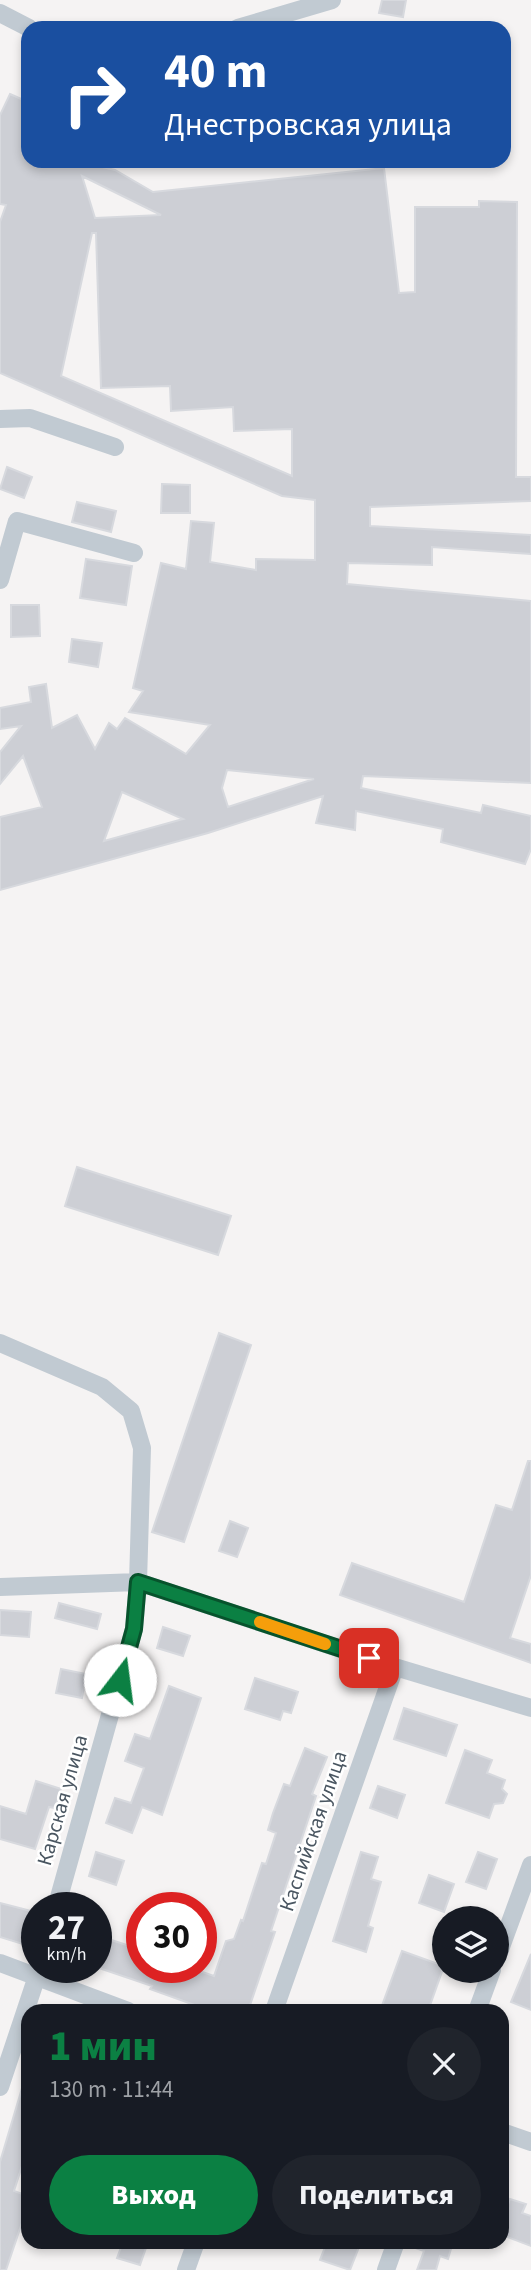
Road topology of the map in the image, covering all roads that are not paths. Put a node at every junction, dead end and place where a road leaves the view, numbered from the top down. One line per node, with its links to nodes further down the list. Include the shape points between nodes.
1 (332, 0): 3 (street)
2 (0, 13): 4 (street)
3 (262, 21)
4 (21, 24)
5 (0, 419): 6 (street, via 30,418)
6 (115, 447)
7 (134, 553): 8 (street, via 17,522)
8 (0, 580)
9 (0, 1343): 10 (street, Карская улица, via 102,1387 131,1411 142,1448)
10 (138, 1582): 11 (street); 12 (street); 15 (street, Карская улица, via 134,1629)
11 (0, 1587)
12 (395, 1667): 13 (street); 24 (street, Каспийская улица)
13 (531, 1708)
14 (531, 1866): 16 (street)
15 (60, 1892)
16 (509, 1926)
17 (0, 1963): 18 (street)
18 (21, 1968)
19 (34, 1983): 22 (street)
20 (63, 1983): 23 (street)
21 (487, 1983): 25 (street)
22 (27, 2004)
23 (112, 2004)
24 (276, 2004)
25 (480, 2004)
26 (21, 2023): 27 (street)
27 (0, 2087)
28 (509, 2134): 29 (street)
29 (531, 2142)
30 (194, 2249): 32 (street)
31 (394, 2249): 33 (street)
32 (186, 2270)
33 (386, 2270)

